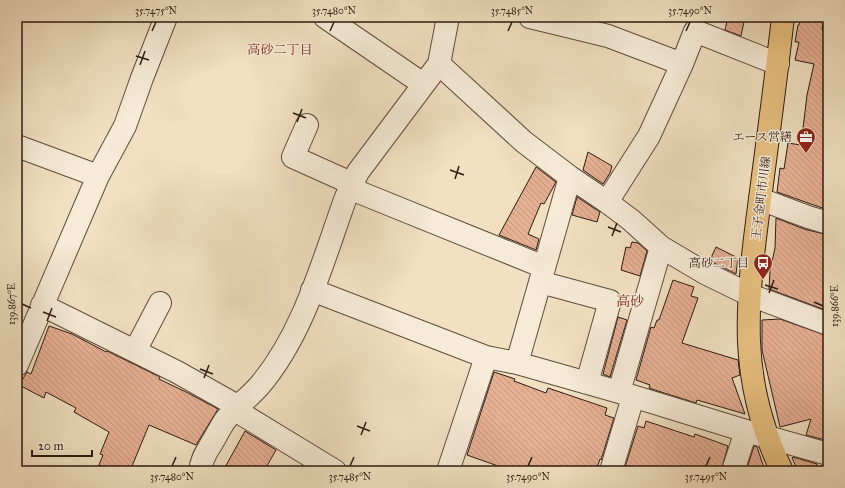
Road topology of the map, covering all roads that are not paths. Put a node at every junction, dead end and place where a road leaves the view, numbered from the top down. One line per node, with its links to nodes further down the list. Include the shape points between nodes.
1 (166, 17): 13 (street, via 125,126)
2 (325, 17): 10 (street)
3 (448, 17): 7 (street)
4 (530, 17): 6 (street)
5 (783, 17): 9 (main road, 王子金町市川線)
6 (574, 22): 8 (street)
7 (439, 64): 10 (street); 14 (street, via 524,142)
8 (682, 64): 9 (street, via 696,31); 17 (street, via 648,136)
9 (778, 64): 16 (main road, 王子金町市川線)
10 (424, 84): 15 (street, via 358,172)
11 (307, 125): 15 (street, via 293,157)
12 (17, 146): 13 (street)
13 (98, 176): 24 (street)
14 (570, 177): 17 (street); 20 (street)
15 (352, 185): 20 (street, via 361,192); 21 (street)
16 (760, 199): 18 (street); 22 (main road, 王子金町市川線)
17 (607, 202): 19 (street, via 632,220)
18 (828, 223)
19 (661, 247): 22 (street); 32 (street)
20 (542, 274): 29 (street); 31 (street, via 610,301)
21 (316, 291): 28 (street); 33 (street, via 278,361 260,386)
22 (750, 295): 25 (street); 35 (main road, 王子金町市川線, via 749,342 760,410)
23 (160, 303): 27 (street)
24 (42, 305): 26 (street); 27 (street)
25 (828, 324)
26 (24, 331): 30 (street)
27 (135, 351): 33 (street, via 232,403)
28 (486, 357): 29 (street); 39 (street)
29 (518, 363): 31 (street)
30 (17, 365)
31 (587, 383): 32 (street)
32 (626, 394): 34 (street); 40 (street)
33 (235, 410): 37 (street, via 224,422 207,451); 38 (street)
34 (746, 431): 35 (street); 41 (street)
35 (768, 437): 36 (street); 42 (main road, 王子金町市川線)
36 (828, 454)
37 (200, 471)
38 (335, 471)
39 (448, 471)
40 (611, 471)
41 (733, 471)
42 (782, 471)

